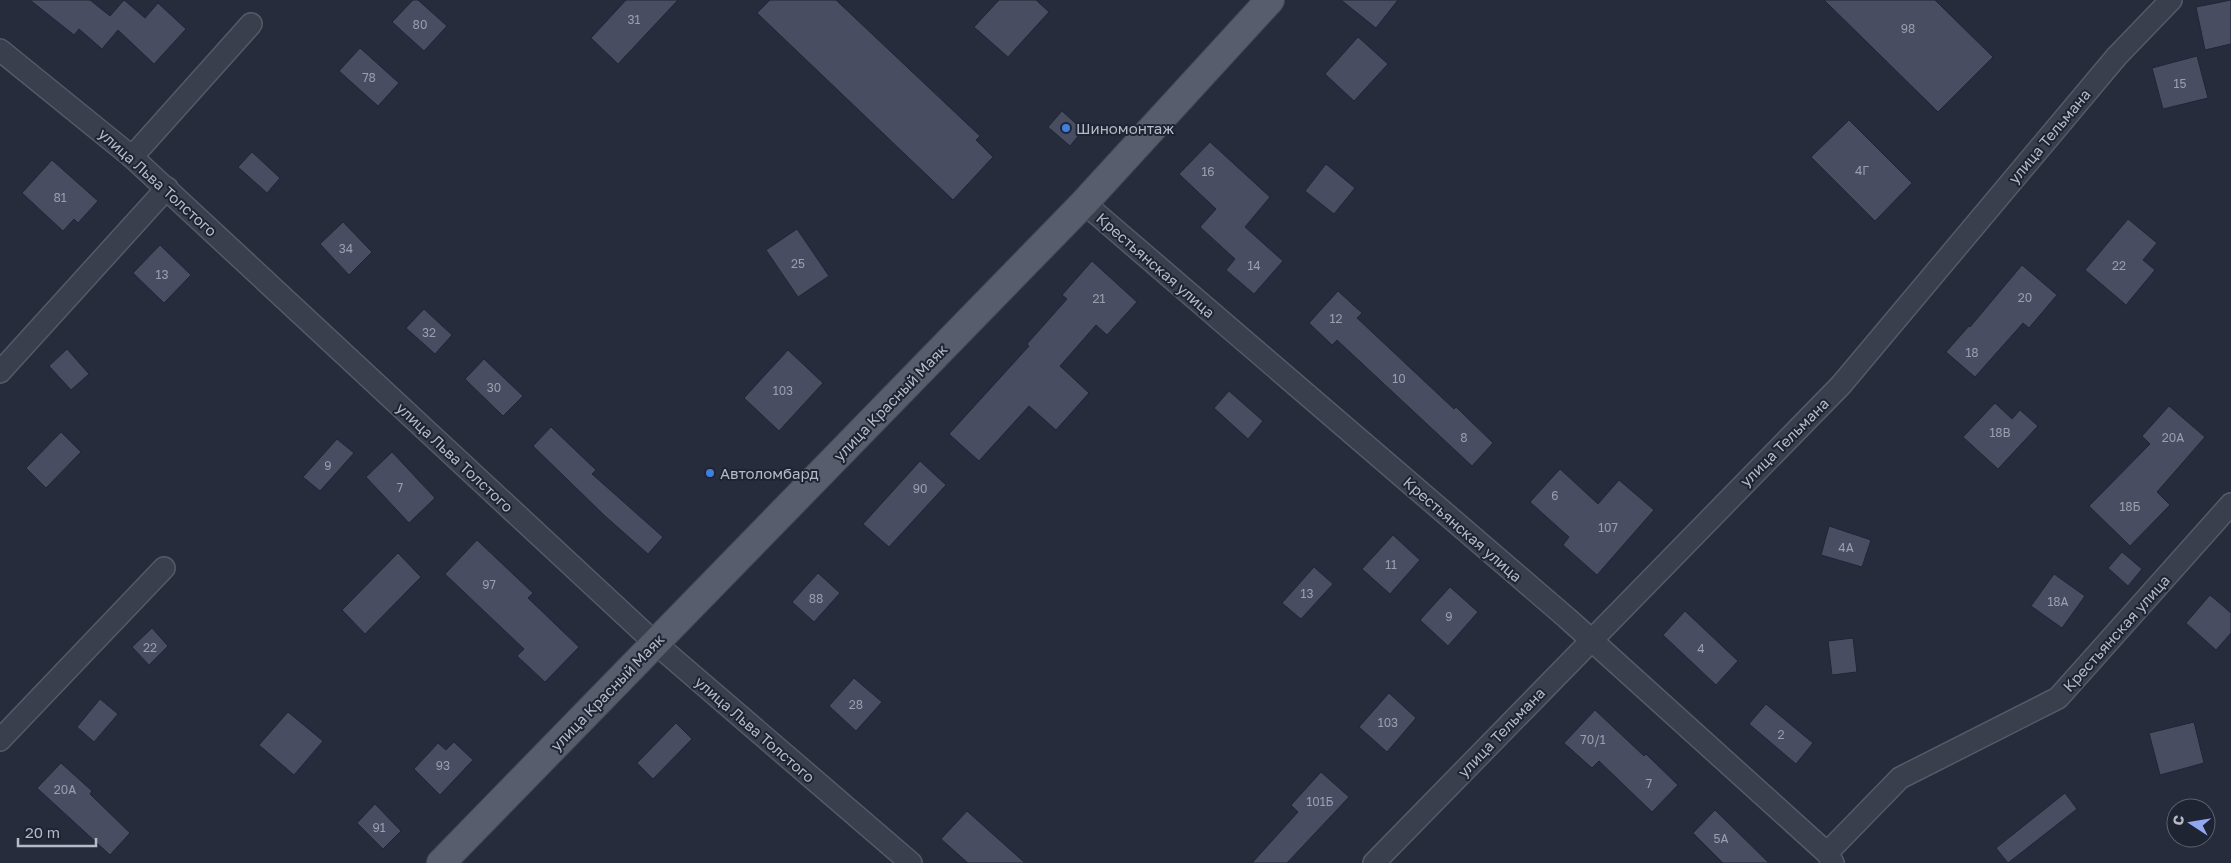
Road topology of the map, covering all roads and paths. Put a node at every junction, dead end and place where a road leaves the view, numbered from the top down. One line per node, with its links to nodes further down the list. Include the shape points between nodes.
1 (1270, 0): 8 (main road, улица Красный Маяк)
2 (2178, 0): 3 (street, улица Тельмана)
3 (2165, 5): 12 (street, улица Тельмана, via 2116,56 1841,385)
4 (251, 24): 6 (street)
5 (0, 50): 6 (street, улица Льва Толстого)
6 (132, 156): 7 (street, улица Льва Толстого)
7 (167, 188): 9 (street); 13 (street, улица Льва Толстого)
8 (1084, 203): 12 (street, Крестьянская улица); 13 (main road, улица Красный Маяк)
9 (0, 372)
10 (2231, 504): 15 (street, Крестьянская улица, via 2058,698 1900,778)
11 (164, 568): 14 (street)
12 (1591, 639): 15 (street, Крестьянская улица); 18 (street, улица Тельмана)
13 (655, 642): 16 (main road, улица Красный Маяк); 17 (street, улица Льва Толстого)
14 (0, 740)
15 (1830, 858)
16 (441, 863)
17 (911, 863)
18 (1374, 863)

